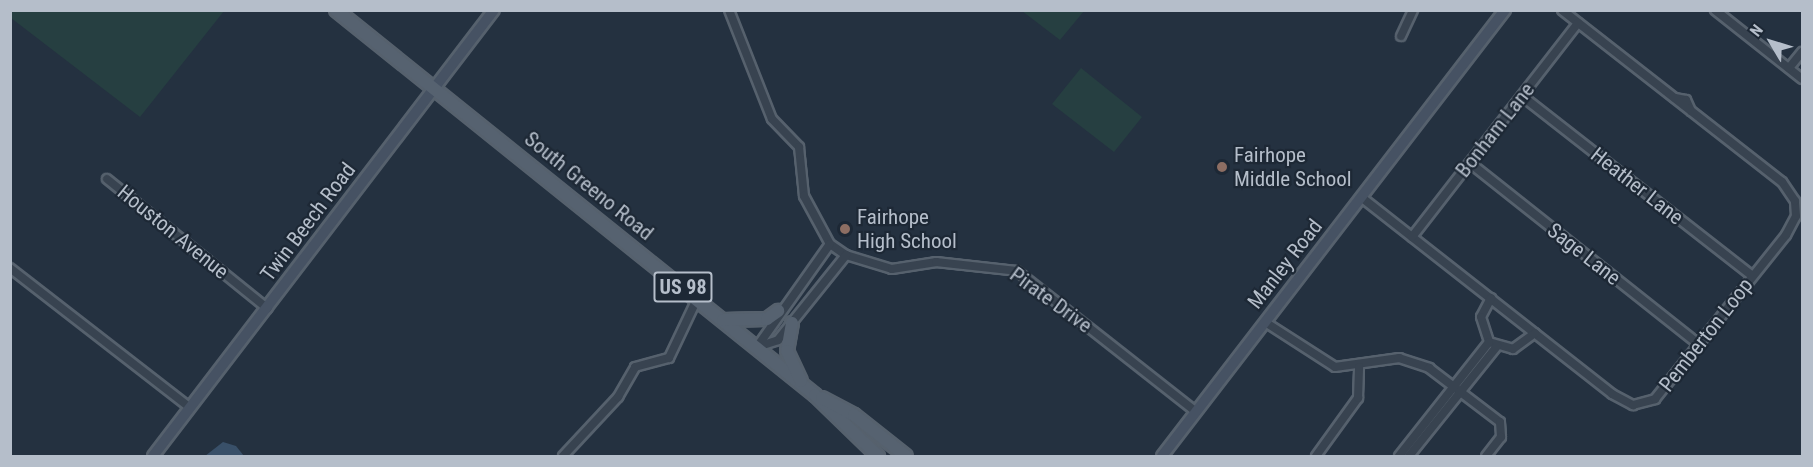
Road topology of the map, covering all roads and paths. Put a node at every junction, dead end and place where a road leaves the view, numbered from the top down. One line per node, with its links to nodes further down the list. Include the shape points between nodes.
1 (336, 10): 13 (main road, South Greeno Road / US 98)
2 (494, 10): 13 (street, Twin Beech Road)
3 (729, 10): 19 (street, Pirate Drive, via 772,119 799,147 804,196)
4 (1413, 10): 9 (street)
5 (1505, 10): 17 (street, Manley Road)
6 (1562, 10): 8 (street, Pemberton Loop)
7 (1715, 10): 11 (street)
8 (1578, 23): 14 (street, Bonham Lane); 22 (street, Pemberton Loop, via 1676,98 1686,100 1691,111 1782,182 1796,201 1794,223)
9 (1401, 36)
10 (1803, 52): 11 (street)
11 (1790, 68): 12 (street)
12 (1803, 79)
13 (435, 86): 24 (main road, South Greeno Road / US 98); 25 (street, Twin Beech Road)
14 (1522, 96): 15 (street, Bonham Lane); 22 (street, Heather Lane)
15 (1470, 163): 18 (street, Bonham Lane); 32 (street, Sage Lane)
16 (107, 179): 25 (street, Houston Avenue)
17 (1361, 197): 18 (street, Pemberton Loop); 28 (street, Manley Road)
18 (1412, 237): 23 (street, Pemberton Loop)
19 (830, 243): 20 (street, Pirate Drive); 26 (street)
20 (846, 255): 29 (street); 40 (street, Pirate Drive, via 892,269 936,262 1017,271)
21 (10, 268): 39 (street)
22 (1752, 276): 32 (street, Pemberton Loop)
23 (1491, 298): 30 (street, Pemberton Loop); 31 (street, via 1481,317)
24 (697, 299): 27 (main road, South Greeno Road / US 98); 42 (street, via 669,358 635,367 618,397)
25 (267, 308): 39 (street, Twin Beech Road)
26 (778, 311): 27 (main road, via 767,319); 34 (street)
27 (723, 320): 34 (main road, South Greeno Road / US 98)
28 (1265, 322): 35 (street, via 1320,362); 40 (street, Manley Road)
29 (792, 323): 34 (street, via 778,340); 36 (main road, via 787,351)
30 (1535, 333): 32 (street, Pemberton Loop, via 1633,405 1655,399); 33 (street, via 1520,347)
31 (1489, 342): 33 (street); 37 (street)
32 (1700, 345)
33 (1497, 346): 37 (street)
34 (757, 347): 36 (main road, South Greeno Road / US 98)
35 (1359, 367): 37 (street, via 1391,358 1415,360); 46 (street, via 1358,398)
36 (802, 384): 38 (main road, South Greeno Road / US 98)
37 (1457, 389): 47 (street); 48 (street); 49 (street, via 1500,422 1502,437)
38 (815, 395): 43 (main road, South Greeno Road / US 98); 44 (main road, South Greeno Road / US 98, via 854,415)
39 (189, 407): 41 (street, Twin Beech Road)
40 (1196, 412): 45 (street, Manley Road)
41 (153, 456)
42 (563, 456)
43 (878, 456)
44 (906, 456)
45 (1162, 456)
46 (1316, 456)
47 (1399, 456)
48 (1409, 456)
49 (1486, 456)

